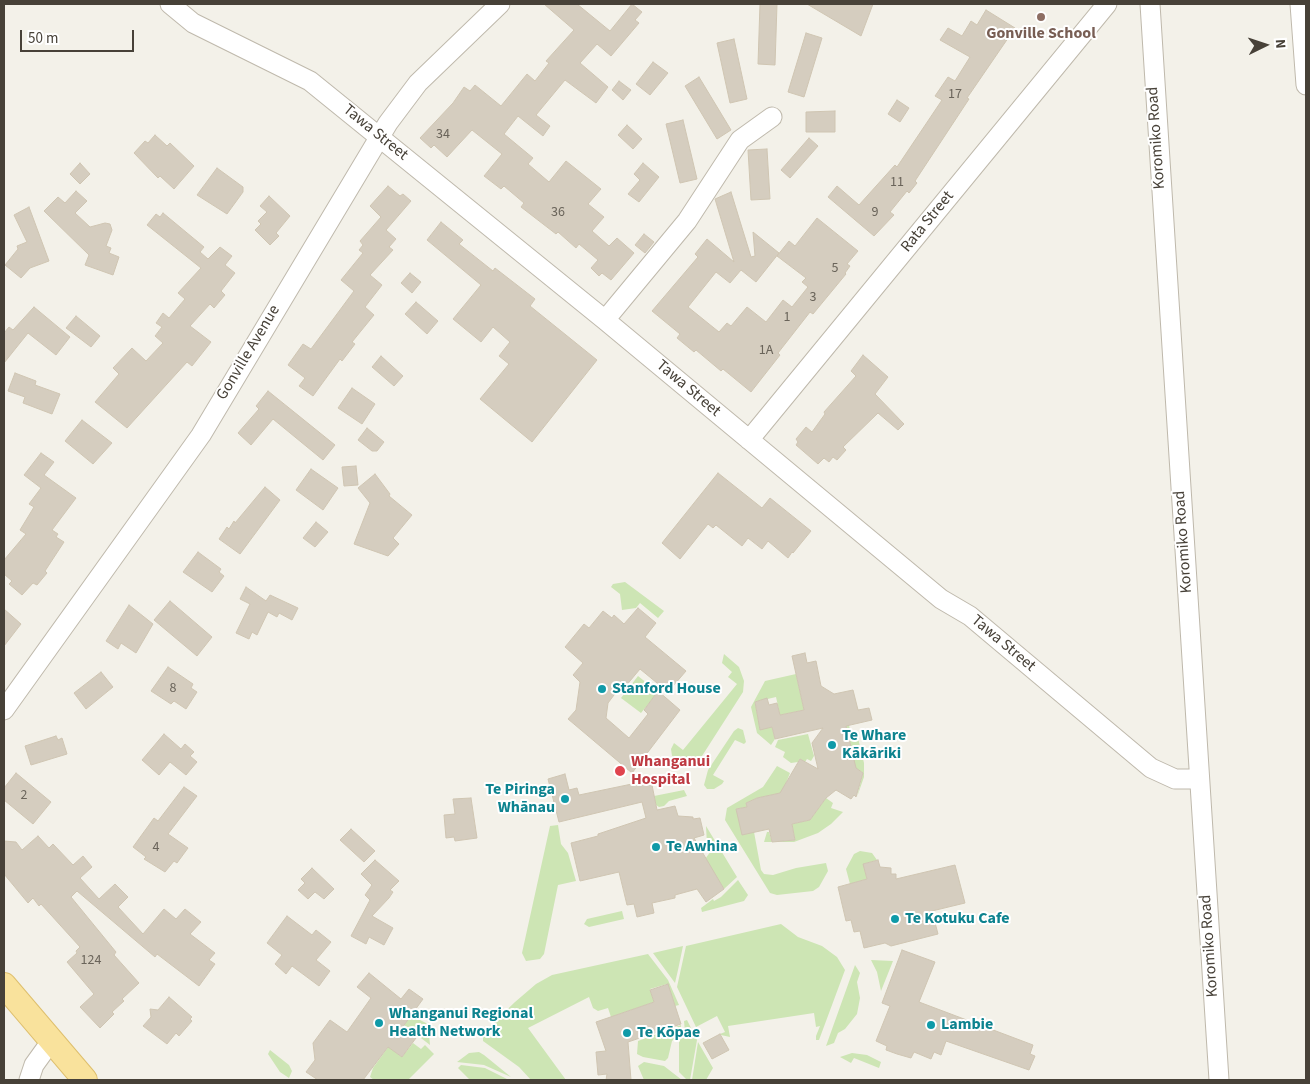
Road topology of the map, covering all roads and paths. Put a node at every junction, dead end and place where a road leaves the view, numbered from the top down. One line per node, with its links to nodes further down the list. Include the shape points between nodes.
1 (170, 4): 8 (street, Tawa Street, via 193,23 310,81)
2 (500, 4): 8 (street, Gonville Avenue, via 418,83)
3 (1107, 4): 10 (street, Rata Street)
4 (1150, 4): 12 (street, Koromiko Road)
5 (1300, 4): 6 (street)
6 (1306, 85)
7 (772, 117): 9 (street, via 740,140 687,221)
8 (379, 136): 9 (street, Tawa Street); 11 (street, Gonville Avenue, via 201,435)
9 (605, 320): 10 (street, Tawa Street)
10 (749, 440): 12 (street, Tawa Street, via 941,599 970,616 1151,768 1175,779)
11 (4, 710)
12 (1199, 779): 17 (street, Koromiko Road)
13 (4, 985): 14 (main road)
14 (52, 1040): 15 (street, via 34,1065); 16 (main road)
15 (29, 1080)
16 (85, 1080)
17 (1219, 1080)

